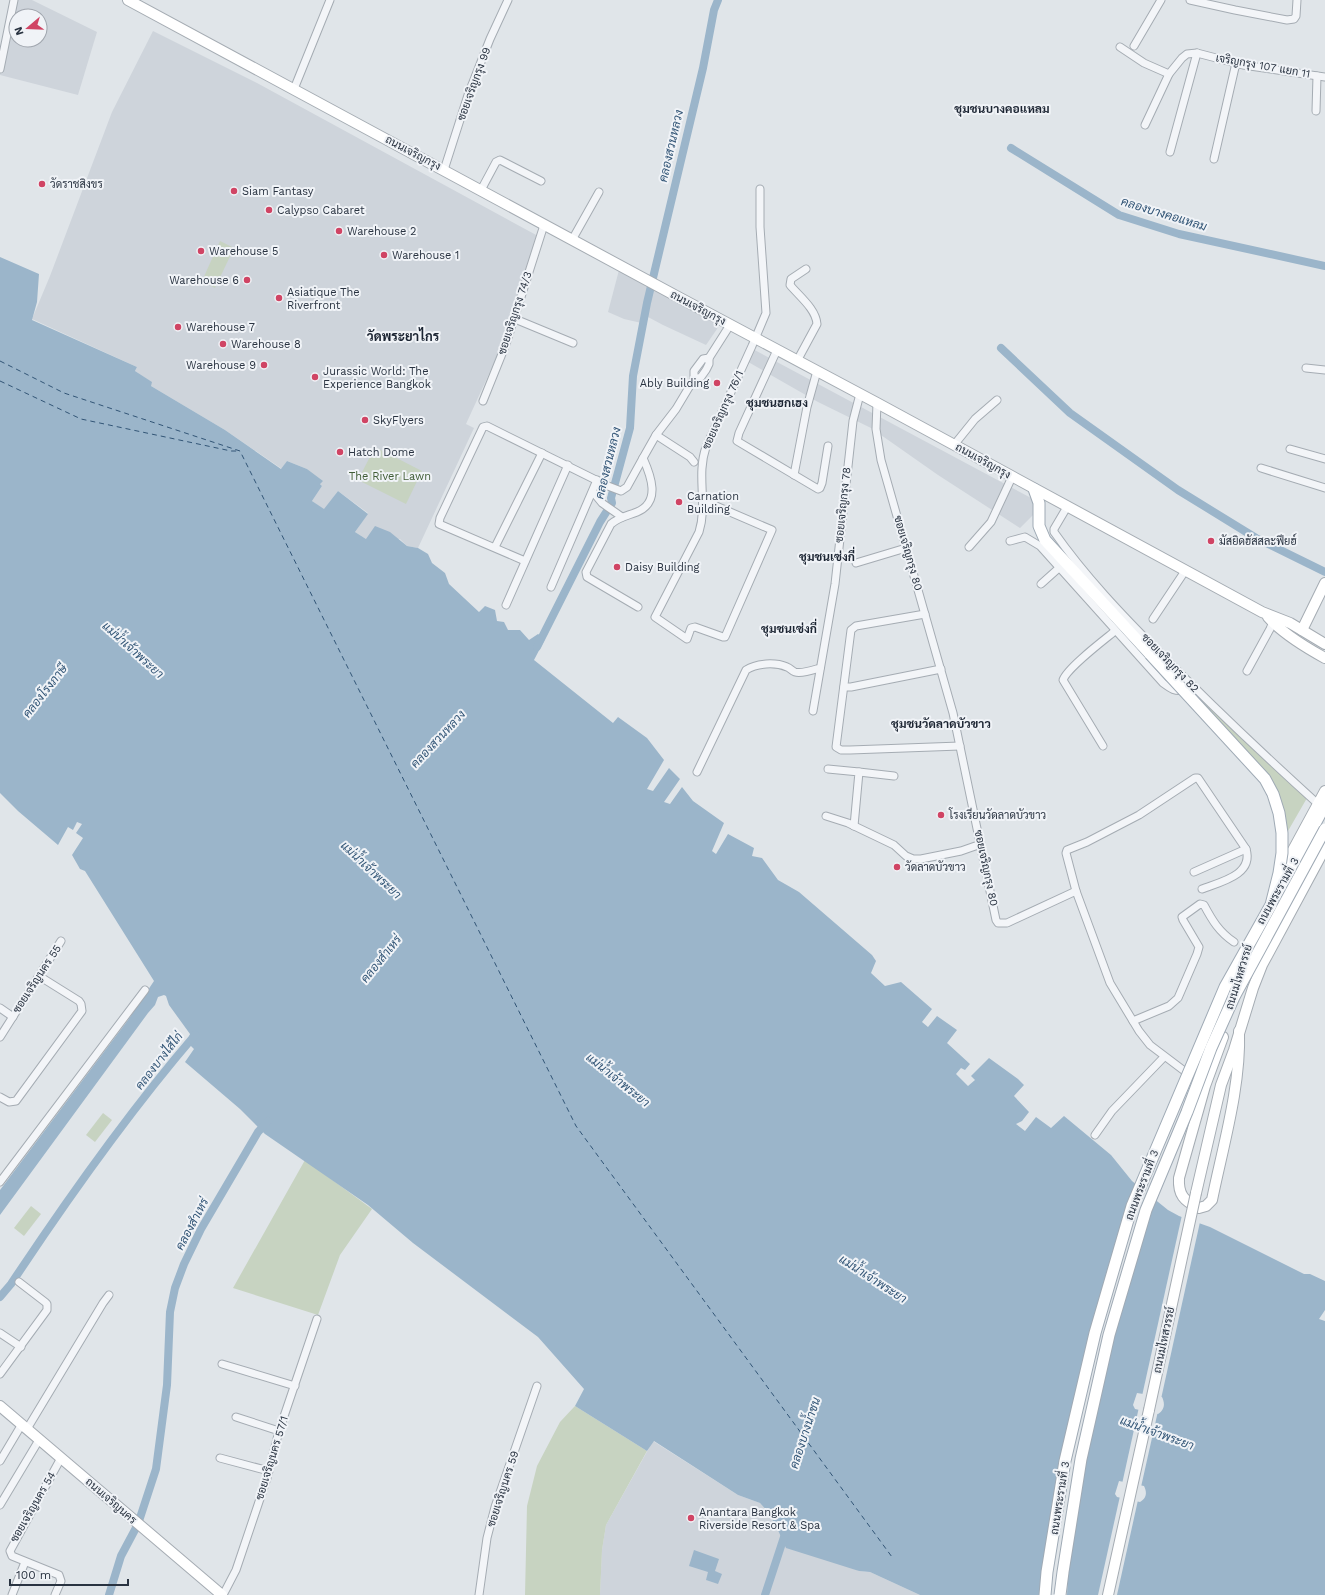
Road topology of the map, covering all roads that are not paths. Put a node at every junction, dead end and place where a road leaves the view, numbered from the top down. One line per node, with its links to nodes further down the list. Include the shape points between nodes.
1 (14, 0): 13 (street)
2 (128, 0): 8 (main road, ถนนเจริญกรุง)
3 (330, 0): 17 (street)
4 (508, 0): 22 (street, ซอยเจริญกรุง 99, via 468,95)
5 (1161, 0): 9 (street)
6 (1190, 0): 7 (street, via 1287,20 1296,16)
7 (1297, 0)
8 (140, 3): 17 (main road, ถนนเจริญกรุง)
9 (1134, 46)
10 (1120, 47): 14 (street)
11 (1197, 53): 12 (street, เจริญกรุง 107 แยก 11); 14 (street, via 1187,54); 20 (street)
12 (1236, 63): 15 (street, เจริญกรุง 107 แยก 11); 21 (street)
13 (0, 69)
14 (1169, 74): 19 (street)
15 (1317, 76): 16 (street, เจริญกรุง 107 แยก 11); 18 (street)
16 (1325, 77)
17 (294, 89): 22 (main road, ถนนเจริญกรุง)
18 (1316, 111)
19 (1145, 125)
20 (1170, 152)
21 (1214, 159)
22 (444, 170): 25 (main road, ถนนเจริญกรุง)
23 (541, 181): 25 (street, via 500,160 496,162)
24 (760, 189): 32 (street, ซอยเจริญกรุง 76/1, via 766,313)
25 (481, 190): 27 (main road, ถนนเจริญกรุง)
26 (599, 192): 28 (street)
27 (544, 225): 28 (main road, ถนนเจริญกรุง); 30 (street, ซอยเจริญกรุง 74/3)
28 (572, 240): 31 (main road, ถนนเจริญกรุง)
29 (806, 269): 35 (street, via 791,279 790,285 811,310 818,324)
30 (515, 319): 33 (street); 41 (street, ซอยเจริญกรุง 74/3)
31 (730, 325): 32 (main road, ถนนเจริญกรุง); 43 (street, via 709,358 710,364 702,377 694,379 676,409)
32 (755, 339): 34 (main road, ถนนเจริญกรุง); 59 (street, ซอยเจริญกรุง 76/1, via 701,460)
33 (573, 343)
34 (777, 350): 35 (main road, ถนนเจริญกรุง); 53 (street, via 737,441)
35 (797, 361): 38 (main road, ถนนเจริญกรุง)
36 (1306, 368): 37 (street)
37 (1325, 370)
38 (817, 371): 39 (main road, ถนนเจริญกรุง); 53 (street)
39 (860, 394): 42 (main road, ถนนเจริญกรุง); 82 (street, ซอยเจริญกรุง 78, via 853,421 835,584)
40 (997, 400): 44 (street, via 975,418)
41 (482, 401)
42 (877, 403): 44 (main road, ถนนเจริญกรุง); 65 (street, ซอยเจริญกรุง 80, via 876,429 881,460)
43 (656, 434): 48 (street); 50 (street)
44 (954, 445): 54 (main road, ถนนเจริญกรุง)
45 (828, 446): 53 (street, via 820,488 813,487)
46 (1290, 450): 49 (street)
47 (542, 453): 51 (street); 64 (street); 64 (street, via 487,426 483,427 439,524)
48 (643, 458): 55 (street, via 624,490 618,490); 61 (street, via 651,476 653,491 649,505)
49 (1325, 459)
50 (694, 462)
51 (568, 465): 55 (street); 66 (street)
52 (1261, 468): 56 (street)
53 (794, 475)
54 (1012, 477): 57 (main road, ถนนเจริญกรุง); 63 (street, via 991,522)
55 (597, 480): 58 (street)
56 (1325, 488)
57 (1034, 489): 60 (main road, ถนนเจริญกรุง); 105 (main road, bridge, via 1039,503 1039,526 1046,540 1265,779 1279,813 1282,833 1279,873)
58 (592, 492): 61 (street, via 602,503); 72 (street)
59 (702, 500): 59 (street, ซอยเจริญกรุง 76/1, via 699,532 655,617 687,639 691,628 695,627 725,637 772,530)
60 (1067, 507): 69 (main road, ถนนเจริญกรุง); 85 (street, ซอยเจริญกรุง 82, via 1054,532 1072,558 1111,603)
61 (622, 517): 74 (street, via 612,524 586,572 587,577)
62 (1010, 542): 68 (street, via 1025,537 1030,539)
63 (969, 547)
64 (495, 548): 66 (street)
65 (906, 548): 67 (street); 75 (street, ซอยเจริญกรุง 80)
66 (525, 561): 73 (street)
67 (856, 562)
68 (1060, 567): 71 (street); 78 (street)
69 (1186, 571): 76 (main road, ถนนเจริญกรุง); 77 (street)
70 (1325, 583): 79 (main road)
71 (1041, 584)
72 (551, 587)
73 (506, 605)
74 (638, 607)
75 (925, 614): 83 (street, ซอยเจริญกรุง 80); 86 (street, via 856,626 851,630)
76 (1270, 618): 79 (main road, ถนนเจริญกรุง, via 1290,623); 81 (main road, ถนนเจริญกรุง, via 1297,641); 84 (street, via 1270,629)
77 (1153, 619)
78 (1115, 630): 85 (street, via 1172,690 1185,690); 89 (street, via 1064,675 1063,680)
79 (1302, 630): 80 (main road, ถนนเจริญกรุง)
80 (1325, 644)
81 (1325, 658)
82 (820, 668): 87 (street, ซอยเจริญกรุง 78); 91 (street, via 794,672 785,666 772,663 746,670)
83 (941, 669): 86 (street); 88 (street, ซอยเจริญกรุง 80, via 954,713)
84 (1247, 671)
85 (1191, 685): 95 (street, ซอยเจริญกรุง 82, via 1248,741)
86 (844, 687): 88 (street, via 836,747 841,750)
87 (813, 711)
88 (960, 746): 99 (street, ซอยเจริญกรุง 80)
89 (1103, 746)
90 (828, 769): 92 (street)
91 (698, 772)
92 (860, 772): 93 (street); 97 (street)
93 (894, 776)
94 (1325, 791): 95 (main road, ถนนมไหสวรรย์)
95 (1322, 804): 105 (main road, ถนนพระรามที่ 3, bridge); 115 (main road, ถนนมไหสวรรย์, via 1279,875 1251,938 1233,992)
96 (826, 816): 97 (street)
97 (854, 826): 99 (street, via 894,845 913,859 961,851)
98 (1325, 829): 147 (main road, ถนนพระรามที่ 3, bridge, via 1234,997 1146,1210 1103,1358 1081,1459)
99 (981, 844): 104 (street, ซอยเจริญกรุง 80, via 998,923 1007,923)
100 (1325, 848): 113 (main road, ถนนมไหสวรรย์, via 1260,968)
101 (1246, 849): 102 (street); 103 (street, via 1248,857 1242,872); 104 (street, via 1198,778 1195,778 1142,813 1088,842 1067,850)
102 (1194, 872)
103 (1202, 889)
104 (1076, 891): 112 (street, via 1112,988)
105 (1271, 905): 146 (main road, ถนนพระรามที่ 3, bridge, via 1225,987 1132,1206 1095,1333 1065,1461)
106 (62, 941): 108 (street, ซอยเจริญนคร 55)
107 (1234, 942): 112 (street, via 1217,928 1204,905 1182,917 1198,947 1178,998 1169,1006)
108 (39, 976): 111 (street, ซอยเจริญนคร 55); 119 (street, via 78,1001 82,1010 16,1101 9,1102)
109 (144, 990): 121 (street)
110 (0, 1008): 111 (street)
111 (13, 1017): 114 (street, ซอยเจริญนคร 55)
112 (1133, 1021): 116 (street, via 1150,1045)
113 (1239, 1032): 117 (main road, ถนนมไหสวรรย์); 118 (main road, via 1237,1081 1212,1200 1206,1206 1198,1208 1189,1204 1181,1195 1179,1178)
114 (0, 1037)
115 (1224, 1037): 117 (main road, ถนนมไหสวรรย์); 118 (main road)
116 (1164, 1057): 118 (street); 120 (street, via 1112,1111)
117 (1221, 1085): 148 (main road, ถนนมไหสวรรย์, bridge)
118 (1205, 1086)
119 (0, 1097)
120 (1095, 1135)
121 (0, 1182)
122 (19, 1282): 126 (street, via 48,1307)
123 (109, 1295): 133 (street)
124 (316, 1319): 129 (street, ซอยเจริญนคร 57/1)
125 (0, 1332): 126 (street)
126 (21, 1348): 128 (street)
127 (222, 1364): 129 (street)
128 (0, 1374)
129 (295, 1386): 134 (street, ซอยเจริญนคร 57/1)
130 (537, 1386): 145 (street, ซอยเจริญนคร 59, via 495,1507 487,1538)
131 (0, 1406): 133 (main road, ถนนเจริญนคร)
132 (236, 1417): 134 (street)
133 (24, 1427): 135 (main road, ถนนเจริญนคร); 138 (street)
134 (279, 1431): 139 (street, ซอยเจริญนคร 57/1)
135 (39, 1440): 136 (main road, ถนนเจริญนคร); 140 (street)
136 (61, 1458): 141 (street, ซอยเจริญนคร 54, via 10,1548 12,1556); 144 (main road, ถนนเจริญนคร)
137 (220, 1458): 139 (street)
138 (0, 1461)
139 (269, 1471): 144 (street, ซอยเจริญนคร 57/1, via 236,1570)
140 (0, 1505)
141 (25, 1562): 142 (street); 143 (street, ซอยเจริญนคร 54, via 59,1575 61,1581)
142 (12, 1595)
143 (55, 1595)
144 (223, 1595)
145 (479, 1595)
146 (1045, 1595)
147 (1060, 1595)
148 (1108, 1595)

